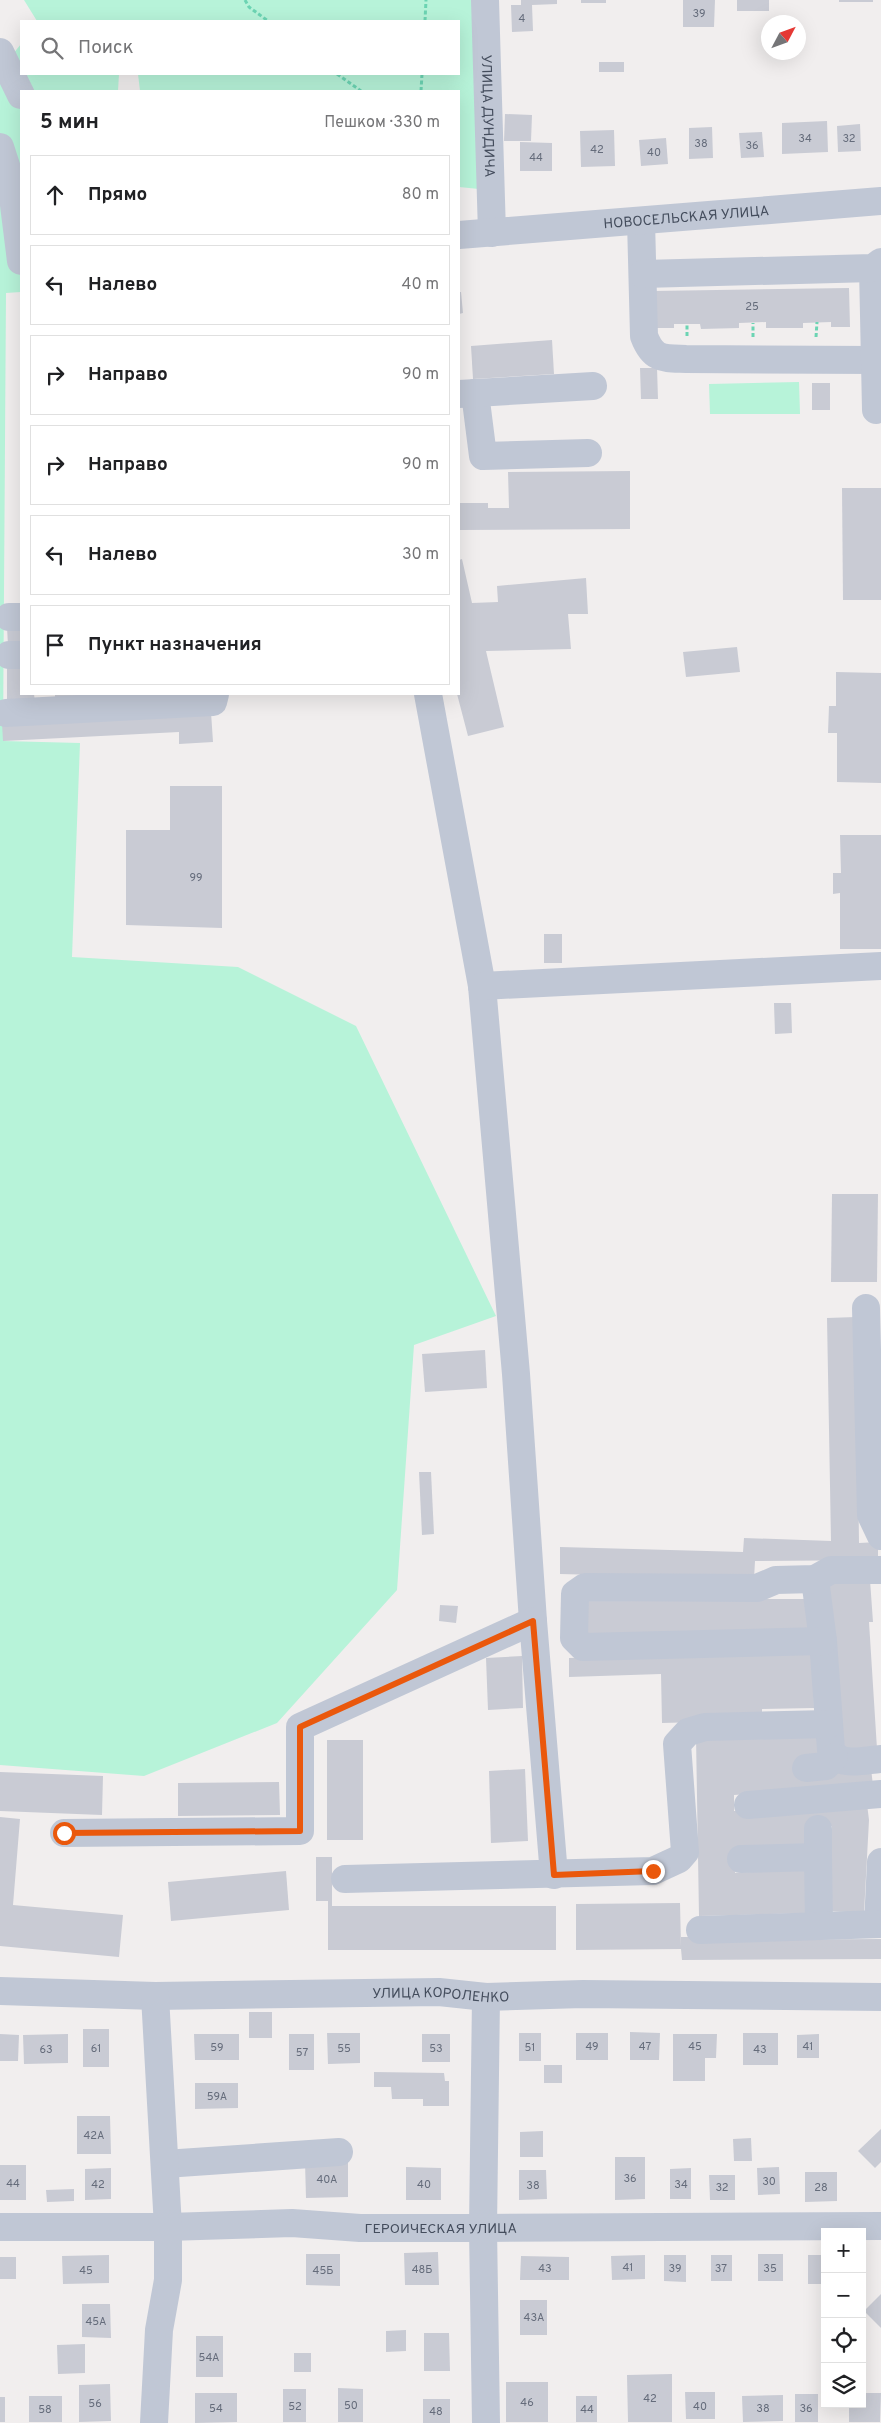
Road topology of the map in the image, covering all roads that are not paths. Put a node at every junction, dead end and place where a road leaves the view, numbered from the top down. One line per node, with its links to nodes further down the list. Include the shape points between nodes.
1 (485, 0): 7 (street, УЛИЦА ДУНДИЧА)
2 (2, 58): 3 (street)
3 (20, 93)
4 (0, 147): 9 (street, via 11,181)
5 (881, 201): 6 (street, НОВОСЕЛЬСКАЯ УЛИЦА)
6 (641, 221): 7 (street, НОВОСЕЛЬСКАЯ УЛИЦА); 11 (street)
7 (492, 233): 8 (street, НОВОСЕЛЬСКАЯ УЛИЦА)
8 (460, 235)
9 (20, 253)
10 (877, 265): 11 (street); 12 (street)
11 (643, 274): 12 (street, via 644,336 650,351 662,358)
12 (876, 360): 15 (street)
13 (592, 386): 14 (street)
14 (467, 393): 16 (street, via 483,456)
15 (876, 410)
16 (588, 453)
17 (215, 695): 19 (street, via 213,702)
18 (428, 695): 22 (street)
19 (45, 702): 20 (street)
20 (6, 713)
21 (881, 966): 22 (street)
22 (482, 986): 27 (street, via 516,1374)
23 (866, 1308): 24 (street, via 871,1515)
24 (881, 1536)
25 (881, 1570): 26 (street, via 831,1570)
26 (816, 1579): 28 (street); 28 (street, via 776,1580 757,1588 585,1587 575,1594 574,1638 583,1647)
27 (533, 1621): 36 (street, via 300,1727 300,1831); 40 (street)
28 (823, 1641): 29 (street)
29 (829, 1724): 30 (street); 40 (street, via 705,1728 688,1732 677,1744 685,1852 679,1859 653,1871)
30 (834, 1757): 31 (street, via 842,1761); 32 (street, via 826,1766)
31 (881, 1759)
32 (806, 1768)
33 (881, 1794): 34 (street)
34 (748, 1805)
35 (818, 1829): 37 (street)
36 (64, 1833)
37 (818, 1857): 38 (street); 43 (street)
38 (741, 1859)
39 (881, 1862): 42 (street)
40 (554, 1875): 41 (street)
41 (345, 1879)
42 (880, 1924): 43 (street)
43 (819, 1925): 44 (street)
44 (700, 1930)
45 (0, 1991): 46 (street, УЛИЦА КОРОЛЕНКО)
46 (156, 1996): 47 (street, УЛИЦА КОРОЛЕНКО, via 439,1992); 50 (street)
47 (486, 1997): 48 (street, УЛИЦА КОРОЛЕНКО, via 583,1994); 54 (street)
48 (881, 1997)
49 (339, 2152): 50 (street)
50 (165, 2164): 53 (street)
51 (881, 2226): 54 (street, ГЕРОИЧЕСКАЯ УЛИЦА)
52 (0, 2227): 53 (street, ГЕРОИЧЕСКАЯ УЛИЦА)
53 (168, 2227): 54 (street, ГЕРОИЧЕСКАЯ УЛИЦА, via 292,2223 360,2228); 55 (street, via 168,2280 159,2330)
54 (483, 2228): 56 (street)
55 (154, 2423)
56 (486, 2423)

